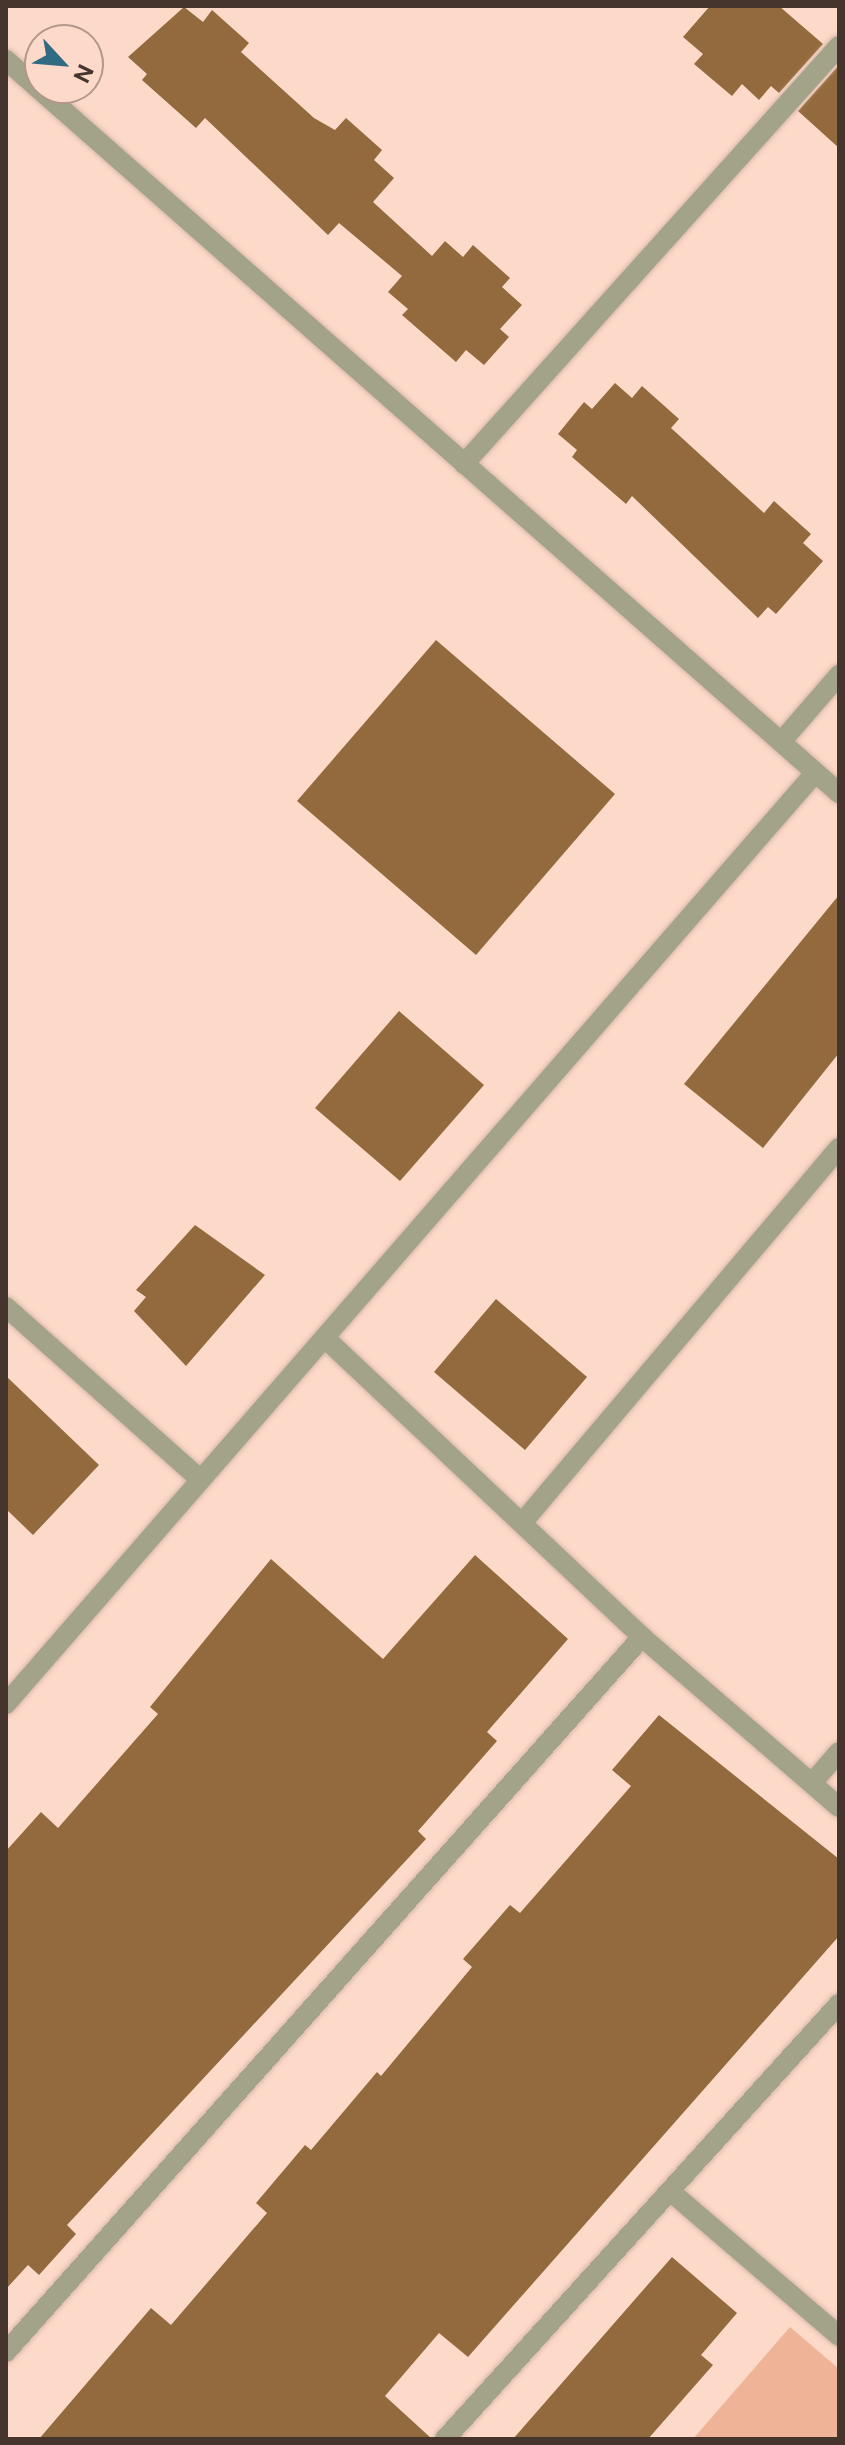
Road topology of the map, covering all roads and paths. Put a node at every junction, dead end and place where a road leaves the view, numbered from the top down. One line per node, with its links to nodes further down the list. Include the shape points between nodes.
1 (839, 46): 3 (street)
2 (6, 60): 3 (street)
3 (464, 464): 5 (street)
4 (839, 675): 5 (street)
5 (781, 742): 6 (street)
6 (815, 773): 7 (street); 10 (street)
7 (839, 793)
8 (839, 1148): 12 (street)
9 (6, 1307): 11 (street)
10 (326, 1339): 11 (street); 12 (street)
11 (200, 1479): 14 (street)
12 (522, 1523): 13 (street)
13 (642, 1637): 16 (street); 21 (street)
14 (6, 1704)
15 (839, 1752): 16 (street)
16 (812, 1783): 17 (street)
17 (839, 1807)
18 (839, 2004): 19 (street)
19 (670, 2191): 20 (street); 22 (street)
20 (839, 2336)
21 (6, 2352)
22 (445, 2439)

